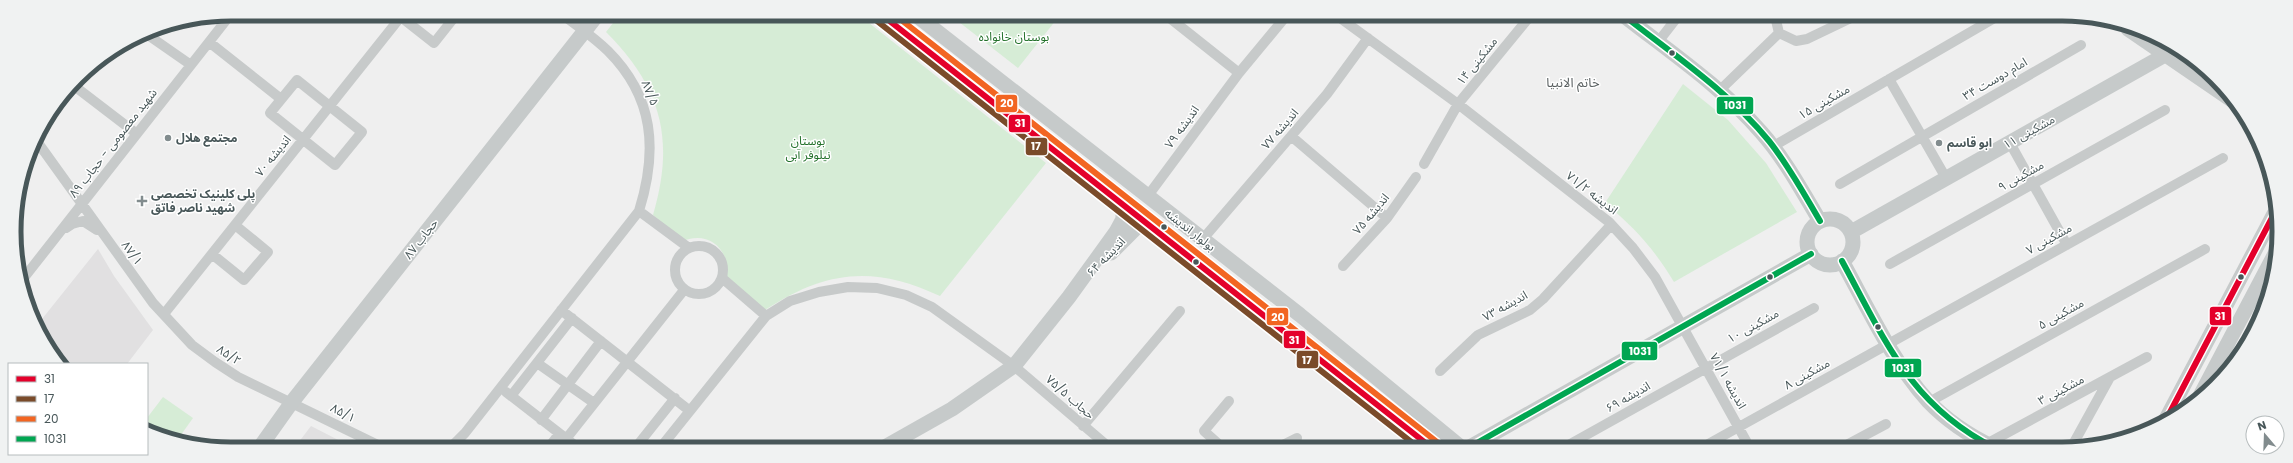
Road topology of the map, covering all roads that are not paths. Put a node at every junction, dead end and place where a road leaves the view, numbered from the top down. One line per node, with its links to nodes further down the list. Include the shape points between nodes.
1 (220, 21): 23 (street, شهید معصومی - حجاب ۸۹)
2 (398, 21): 35 (street, اندیشه ۷۰)
3 (408, 21): 4 (street, via 434,43)
4 (451, 21)
5 (571, 21): 18 (street, ۸۷/۵)
6 (593, 21): 18 (street, حجاب ۸۷)
7 (890, 21): 51 (street, بولوار اندیشه)
8 (924, 21): 50 (street, بولوار اندیشه)
9 (1174, 21): 28 (street)
10 (1282, 21): 28 (street, اندیشه ۷۹)
11 (1344, 21): 22 (street, اندیشه ۷۱/۲)
12 (1525, 21): 34 (street, مشکینی ۱۴)
13 (1631, 21): 24 (street)
14 (1674, 21): 24 (street)
15 (1776, 21): 19 (street)
16 (1845, 21): 19 (street, via 1807,39 1796,41)
17 (1989, 21): 29 (street, مشکینی ۱۵)
18 (584, 32): 53 (street, ۸۷/۵, via 612,55 626,72 640,97 649,125 652,154 648,183); 101 (street, حجاب ۸۷)
19 (1779, 34): 32 (street)
20 (2136, 35): 26 (street)
21 (151, 37): 27 (street)
22 (1368, 38): 34 (street, اندیشه ۷۱/۲); 38 (street, اندیشه ۷۷, via 1327,94)
23 (209, 42): 27 (street, شهید معصومی - حجاب ۸۹); 33 (street)
24 (1658, 42): 32 (street)
25 (2081, 45): 39 (street, امام دوست ۳۴)
26 (2165, 55): 31 (street); 41 (street, مشکینی ۱۱)
27 (191, 65): 37 (street, شهید معصومی - حجاب ۸۹)
28 (1239, 73): 50 (street, اندیشه ۷۹)
29 (1889, 79): 39 (street); 43 (street, مشکینی ۱۵)
30 (78, 88): 37 (street)
31 (2217, 90)
32 (1719, 91): 43 (street, via 1761,132)
33 (281, 99): 35 (street, via 296,80); 40 (street, via 270,113)
34 (1458, 104): 45 (street, مشکینی ۱۴); 59 (street, اندیشه ۷۱/۲)
35 (330, 106): 40 (street, اندیشه ۷۰); 40 (street, via 362,132 335,165)
36 (2165, 110): 49 (street, مشکینی ۹)
37 (137, 134): 52 (street, شهید معصومی - حجاب ۸۹)
38 (1291, 136): 54 (street); 62 (street, اندیشه ۷۷)
39 (1922, 136): 47 (street); 48 (street, امام دوست ۳۴)
40 (303, 140): 58 (street, اندیشه ۷۰)
41 (2010, 143): 47 (street, مشکینی ۱۱); 49 (street)
42 (40, 145): 52 (street, ۸۷/۱)
43 (1772, 147): 56 (street, via 1794,177)
44 (2223, 158): 64 (street, مشکینی ۷)
45 (1424, 164)
46 (1416, 177): 54 (street, اندیشه ۷۵)
47 (1946, 178): 60 (street, مشکینی ۱۱)
48 (1840, 184)
49 (2033, 184): 64 (street); 71 (street, مشکینی ۹)
50 (1147, 197): 73 (street, بولوار اندیشه)
51 (1118, 201): 57 (street, بولوار اندیشه); 78 (street, via 1123,210 1123,219)
52 (82, 203): 61 (street, شهید معصومی - حجاب ۸۹); 63 (street, ۸۷/۱)
53 (639, 210): 65 (street); 80 (street, ۸۷/۵)
54 (1387, 218): 72 (street, اندیشه ۷۵)
55 (2272, 218): 105 (street)
56 (1820, 222): 60 (street, via 1825,219 1837,220); 68 (street, via 1808,236)
57 (1148, 224): 76 (street, بولوار اندیشه); 78 (street, اندیشه ۶۴, via 1137,227 1124,238)
58 (235, 225): 67 (street, اندیشه ۷۰); 67 (street, via 268,252 244,280)
59 (1612, 225): 85 (street, اندیشه ۷۱/۲, via 1655,277); 93 (street, اندیشه ۷۳, via 1543,299 1530,310 1478,335)
60 (1851, 232): 69 (street, via 1852,248)
61 (59, 233): 63 (street, via 72,224 83,221); 74 (street, شهید معصومی - حجاب ۸۹)
62 (1208, 233)
63 (106, 238): 82 (street, ۸۷/۱)
64 (2067, 245): 87 (street, مشکینی ۷)
65 (689, 248): 75 (street, via 706,247 715,252 721,259); 77 (street, via 680,254 675,262 676,280)
66 (2205, 249): 102 (street, مشکینی ۵)
67 (212, 254): 82 (street, اندیشه ۷۰)
68 (1810, 254): 69 (street, via 1825,264); 85 (street)
69 (1842, 261): 87 (street)
70 (2270, 262): 95 (street)
71 (1890, 264)
72 (1343, 266)
73 (1241, 269): 76 (street); 124 (street, بولوار اندیشه)
74 (26, 276)
75 (722, 278): 77 (street, via 717,287 700,295); 83 (street)
76 (1229, 284): 123 (street, بولوار اندیشه)
77 (684, 290): 89 (street)
78 (1069, 297): 91 (street)
79 (1814, 308): 92 (street, مشکینی ۱۰)
80 (561, 310): 84 (street); 97 (street, ۸۷/۵)
81 (1180, 311): 108 (street)
82 (164, 314): 101 (street, ۸۵/۲, via 192,345 215,362)
83 (766, 316): 91 (street, حجاب ۷۵/۵, via 790,301 819,292 848,287 877,288 906,295 932,307); 104 (street, حجاب ۷۵/۵)
84 (572, 318): 86 (street); 90 (street)
85 (1682, 327): 92 (street, اندیشه ۷۱/۱); 125 (street)
86 (601, 341): 89 (street); 96 (street)
87 (1888, 344): 102 (street); 109 (street, مشکینی ۸)
88 (2146, 357): 94 (street, مشکینی ۳)
89 (627, 361): 99 (street); 103 (street)
90 (537, 363): 96 (street); 98 (street)
91 (1014, 366): 108 (street, حجاب ۷۵/۵); 119 (street, via 952,410)
92 (1705, 368): 109 (street, اندیشه ۷۱/۱); 126 (street, اندیشه ۶۹)
93 (1440, 371)
94 (2109, 379): 131 (street, مشکینی ۳); 132 (street)
95 (2207, 383)
96 (569, 384): 103 (street); 106 (street)
97 (500, 388): 98 (street); 114 (street, ۸۷/۵)
98 (511, 396): 106 (street)
99 (675, 398): 104 (street); 117 (street)
100 (1229, 400): 121 (street, via 1204,431)
101 (292, 402): 112 (street, حجاب ۸۷); 113 (street, ۸۵/۱)
102 (1929, 402): 130 (street)
103 (594, 404): 110 (street)
104 (690, 410): 118 (street, حجاب ۷۵/۵)
105 (2169, 412)
106 (541, 420): 110 (street)
107 (1886, 424): 129 (street)
108 (1083, 426): 120 (street, حجاب ۷۵/۵)
109 (1739, 427): 127 (street, مشکینی ۸); 128 (street, اندیشه ۷۱/۱)
110 (563, 436): 115 (street); 116 (street)
111 (1297, 438): 122 (street)
112 (264, 442)
113 (372, 442)
114 (456, 442)
115 (555, 442)
116 (570, 442)
117 (641, 442)
118 (666, 442)
119 (894, 442)
120 (1103, 442)
121 (1216, 442)
122 (1289, 442)
123 (1421, 442)
124 (1455, 442)
125 (1479, 442)
126 (1574, 442)
127 (1712, 442)
128 (1747, 442)
129 (1852, 442)
130 (1980, 442)
131 (1996, 442)
132 (2074, 442)

